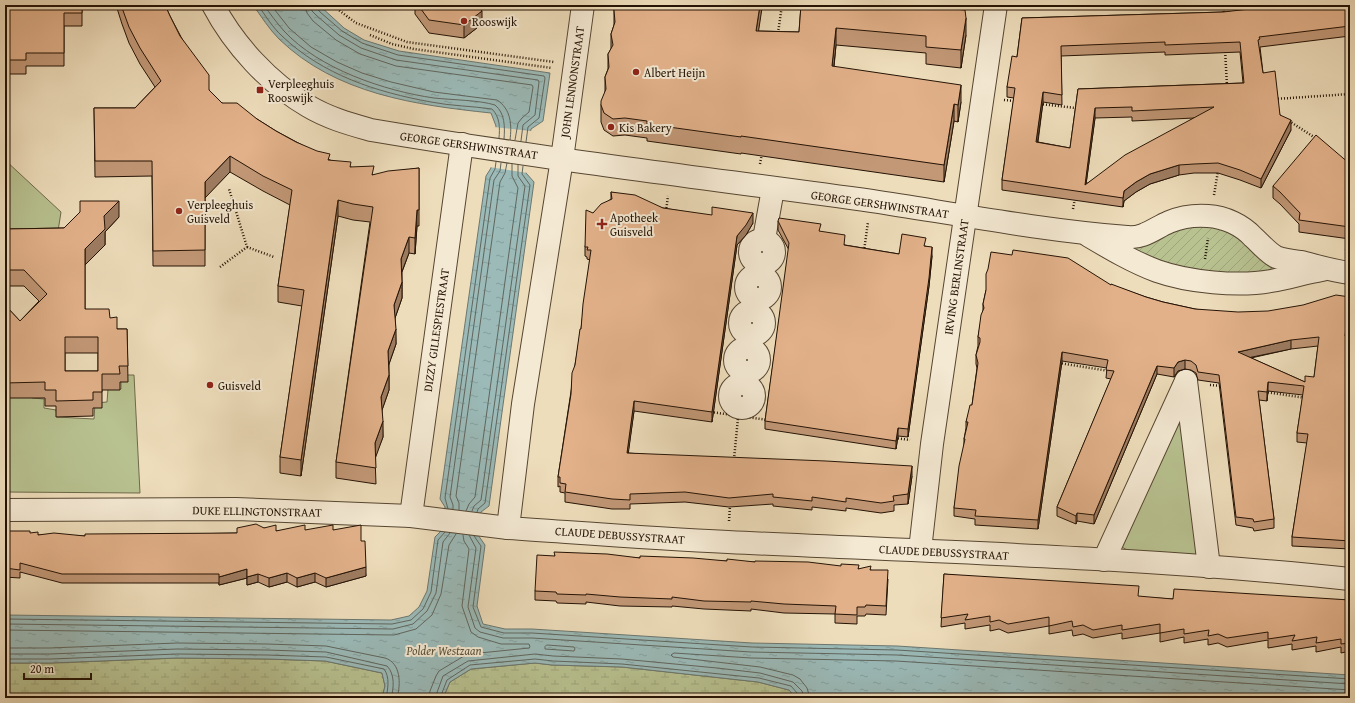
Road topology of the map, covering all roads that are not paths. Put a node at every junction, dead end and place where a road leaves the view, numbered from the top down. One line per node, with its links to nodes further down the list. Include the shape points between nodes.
1 (213, 5): 4 (street, GEORGE GERSHWINSTRAAT, via 246,53 284,89 309,107 371,130)
2 (583, 5): 5 (street, JOHN LENNONSTRAAT, via 564,67)
3 (996, 5): 7 (street, IRVING BERLINSTRAAT)
4 (462, 144): 5 (street, GEORGE GERSHWINSTRAAT); 12 (street, DIZZY GILLESPIESTRAAT)
5 (562, 159): 6 (street, GEORGE GERSHWINSTRAAT); 13 (street, via 523,404)
6 (765, 188): 7 (street, GEORGE GERSHWINSTRAAT); 10 (street, via 764,239 758,240 750,248 751,257 761,270 746,284 746,292 755,305 744,313 740,320 741,328 750,341 735,356 738,368 745,378 730,392 731,401)
7 (965, 216): 8 (street, GEORGE GERSHWINSTRAAT); 14 (street, IRVING BERLINSTRAAT, via 932,444)
8 (1076, 232): 9 (street, GEORGE GERSHWINSTRAAT, via 1159,271 1201,280 1224,283 1271,281); 9 (street, GEORGE GERSHWINSTRAAT, via 1135,238 1180,219 1211,216 1245,229 1266,251 1277,257)
9 (1340, 272)
10 (738, 412)
11 (5, 510): 12 (street, DUKE ELLINGTONSTRAAT, via 236,509)
12 (411, 516): 13 (street, DUKE ELLINGTONSTRAAT)
13 (500, 527): 14 (street, CLAUDE DEBUSSYSTRAAT, via 727,542)
14 (920, 550): 15 (street, CLAUDE DEBUSSYSTRAAT)
15 (1104, 560): 16 (street, CLAUDE DEBUSSYSTRAAT); 16 (street, via 1186,381)
16 (1209, 567): 17 (street, CLAUDE DEBUSSYSTRAAT)
17 (1350, 579)

